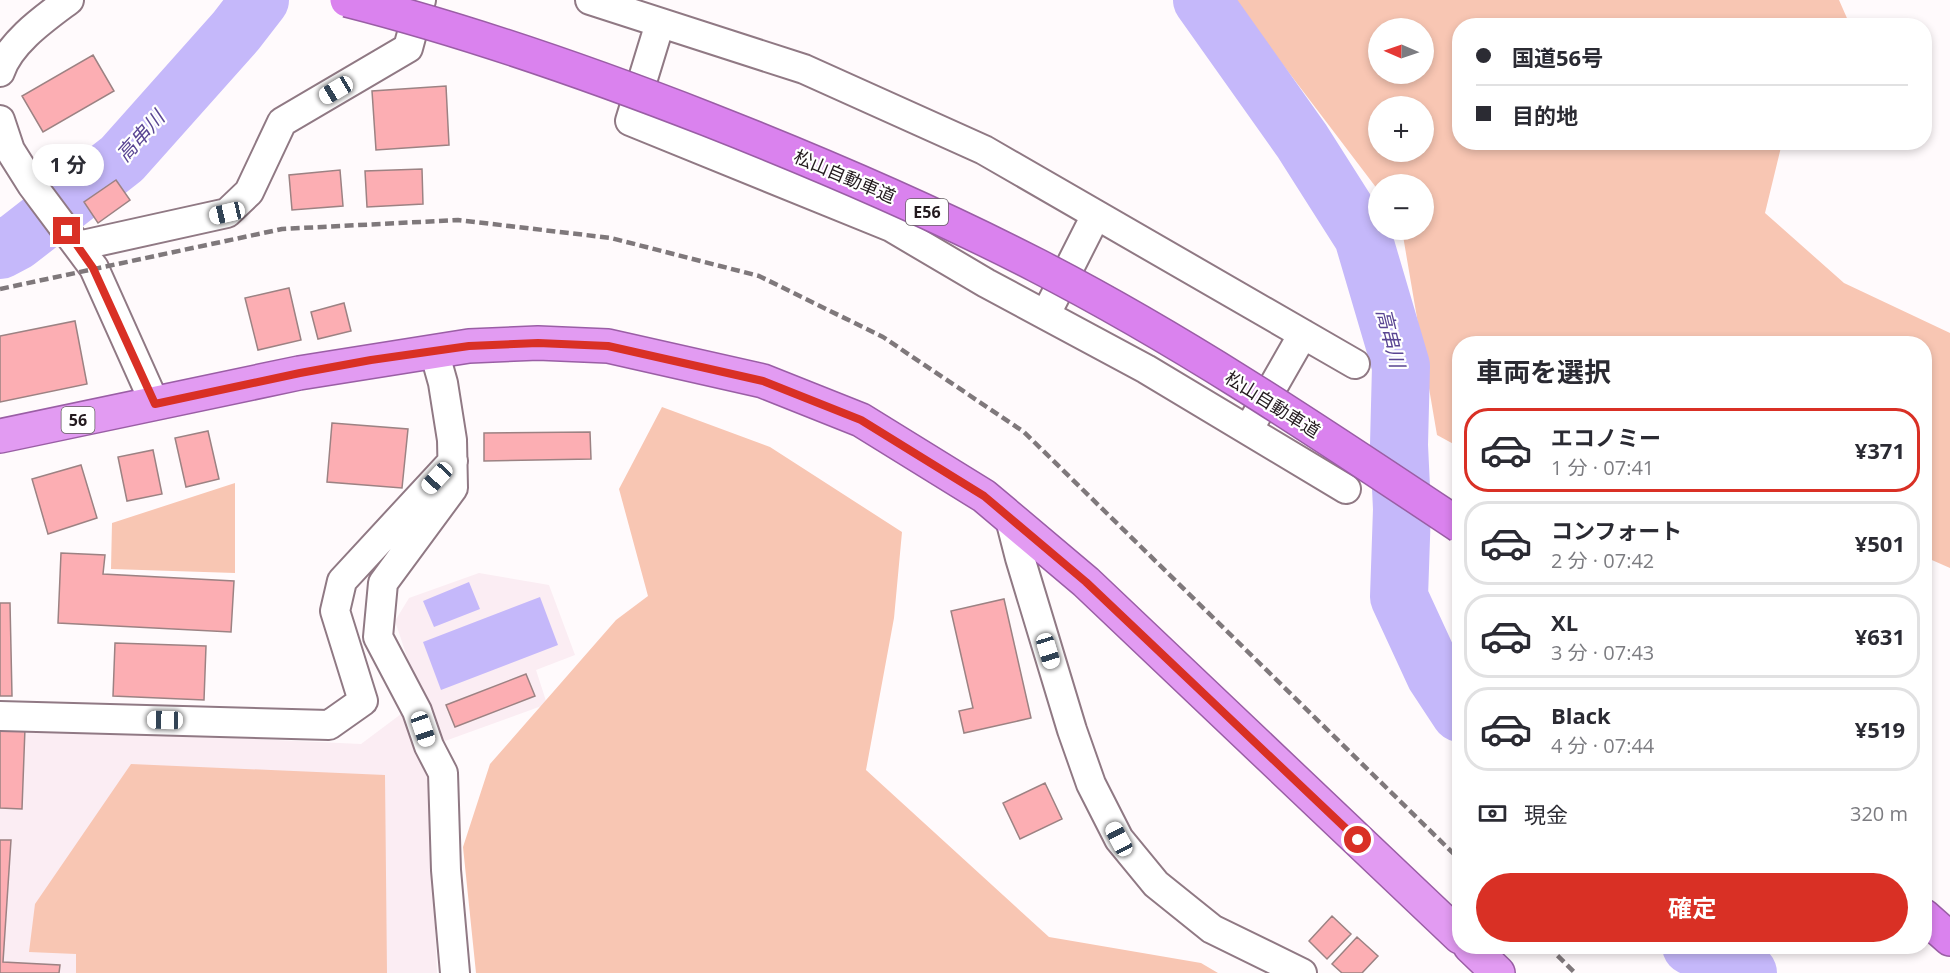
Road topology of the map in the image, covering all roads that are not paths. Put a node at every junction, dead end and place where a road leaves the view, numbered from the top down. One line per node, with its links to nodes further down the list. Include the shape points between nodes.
1 (69, 0): 6 (street, via 28,31)
2 (347, 0): 20 (highway, 松山自動車道 / E56, bridge, via 508,47 627,88 772,144 922,209 1038,266 1175,343)
3 (422, 0): 9 (street, via 408,48 282,122 249,192 227,213)
4 (590, 0): 5 (street)
5 (660, 23): 8 (street, via 804,69 984,150); 10 (street, via 630,121 891,227)
6 (0, 72)
7 (0, 120): 9 (street, via 10,150)
8 (1096, 215): 10 (street); 11 (street)
9 (72, 239): 14 (street, via 93,268)
10 (1046, 314): 15 (street)
11 (1303, 334): 13 (street); 15 (street)
12 (434, 351): 14 (highway, 56, via 310,371); 17 (street, via 443,383); 19 (highway, 56, via 538,343 608,346 763,381 861,420 984,496)
13 (1355, 364)
14 (155, 404): 16 (highway, 56)
15 (1248, 429): 18 (street)
16 (0, 436)
17 (453, 461): 21 (street, via 342,581 335,611 363,701 329,725); 26 (street, via 453,488 383,583 378,637 417,711 443,773)
18 (1346, 489)
19 (1010, 519): 23 (highway, 56, via 1086,582); 27 (street, via 1072,730 1091,784 1119,839 1156,884 1212,929)
20 (1452, 521)
21 (0, 716)
22 (1932, 923): 24 (highway)
23 (1452, 929)
24 (1950, 939)
25 (1478, 954): 28 (highway)
26 (455, 973)
27 (1302, 973)
28 (1498, 973)

